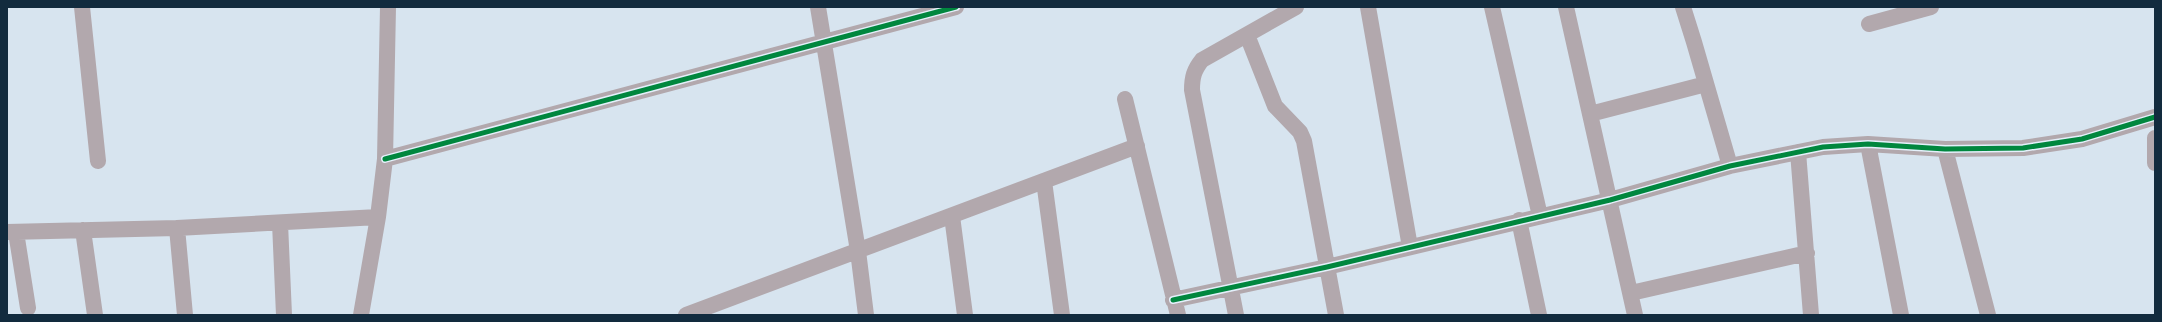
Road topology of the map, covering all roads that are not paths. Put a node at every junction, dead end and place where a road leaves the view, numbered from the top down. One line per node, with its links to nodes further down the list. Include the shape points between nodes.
1 (82, 7): 24 (street)
2 (388, 7): 23 (street)
3 (818, 7): 13 (street)
4 (956, 7): 13 (street)
5 (1296, 7): 12 (street)
6 (1368, 7): 37 (street)
7 (1492, 7): 30 (street)
8 (1566, 7): 16 (street)
9 (1682, 7): 14 (street)
10 (1931, 7): 11 (street)
11 (1869, 24)
12 (1247, 35): 40 (street, via 1275,106 1300,132 1304,141); 41 (street, via 1202,60 1192,78 1192,90)
13 (824, 42): 23 (street); 38 (street)
14 (1706, 84): 16 (street); 26 (street)
15 (1125, 99): 20 (street)
16 (1590, 114): 28 (street)
17 (2155, 117): 21 (street, via 2082,139 2023,148)
18 (2155, 138): 25 (street)
19 (1868, 144): 21 (street); 22 (street, via 1822,147); 58 (street)
20 (1137, 146): 27 (street); 43 (street)
21 (1945, 149): 59 (street)
22 (1798, 152): 26 (street); 39 (street)
23 (385, 159): 31 (street)
24 (98, 161)
25 (2155, 163)
26 (1730, 166): 28 (street)
27 (1044, 181): 29 (street); 52 (street)
28 (1610, 200): 30 (street); 42 (street)
29 (952, 216): 38 (street); 51 (street)
30 (1540, 216): 32 (street)
31 (378, 217): 33 (street); 48 (street)
32 (1520, 220): 37 (street); 55 (street)
33 (280, 223): 34 (street); 47 (street)
34 (177, 228): 35 (street); 46 (street)
35 (83, 230): 36 (street); 45 (street)
36 (12, 232): 44 (street)
37 (1410, 247): 40 (street)
38 (858, 252): 49 (street); 50 (street)
39 (1807, 253): 42 (street); 57 (street)
40 (1327, 267): 41 (street); 54 (street)
41 (1230, 287): 43 (street); 53 (street)
42 (1631, 293): 56 (street)
43 (1176, 307)
44 (28, 308)
45 (95, 315)
46 (185, 315)
47 (284, 315)
48 (361, 315)
49 (686, 315)
50 (866, 315)
51 (965, 315)
52 (1062, 315)
53 (1236, 315)
54 (1336, 315)
55 (1540, 315)
56 (1635, 315)
57 (1811, 315)
58 (1901, 315)
59 (1988, 315)

